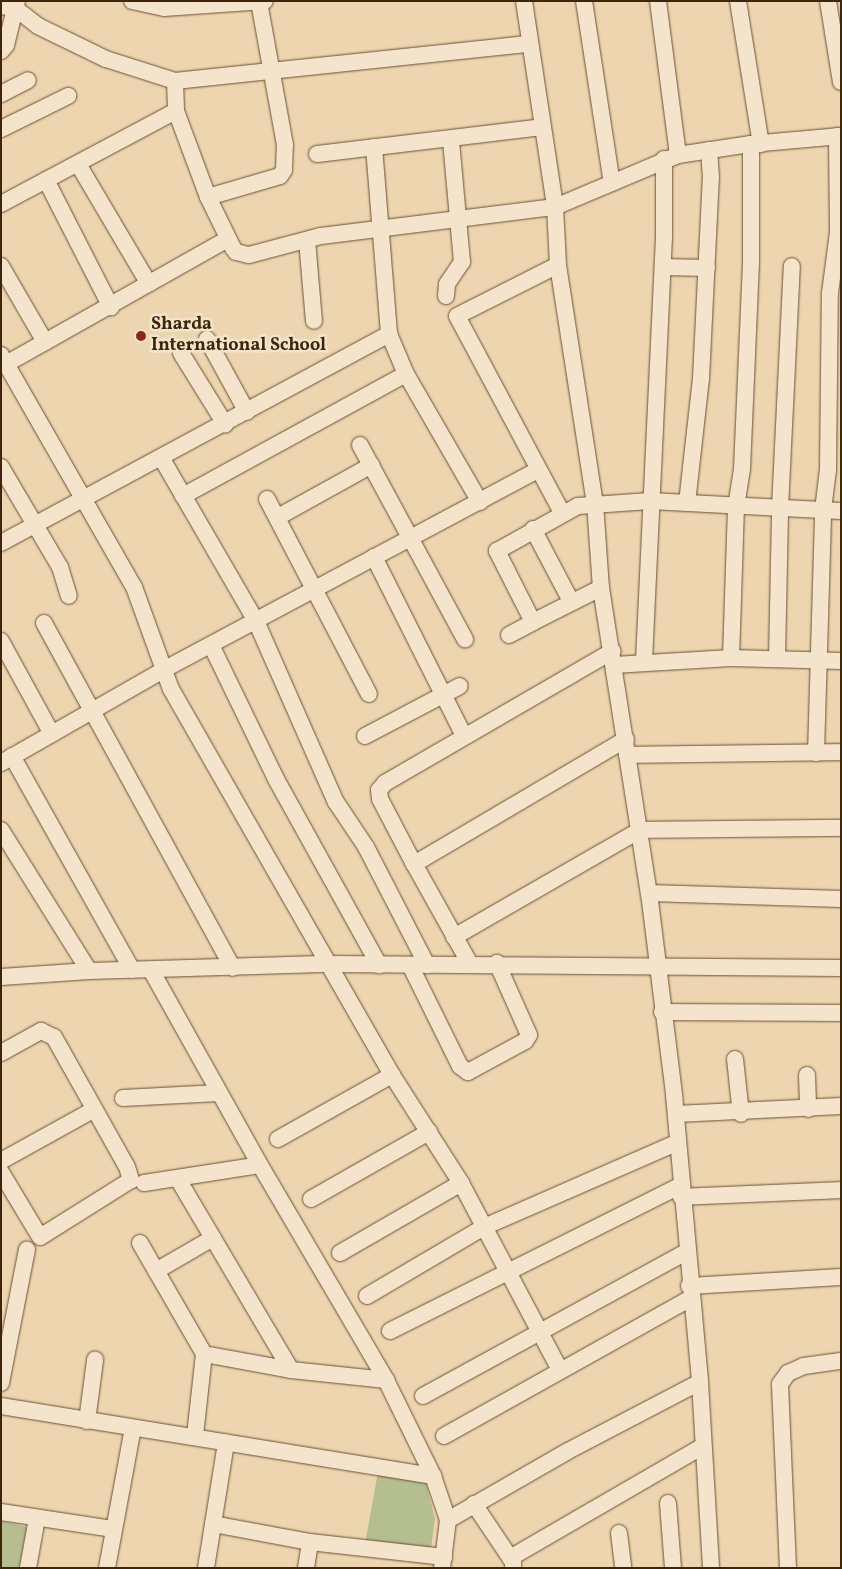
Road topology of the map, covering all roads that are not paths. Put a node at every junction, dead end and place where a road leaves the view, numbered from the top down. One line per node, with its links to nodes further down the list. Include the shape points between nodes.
1 (132, 1): 8 (street, via 164,8)
2 (265, 1): 8 (street)
3 (524, 1): 10 (street)
4 (584, 1): 30 (street)
5 (658, 1): 27 (street)
6 (738, 1): 23 (street)
7 (828, 1): 15 (street)
8 (259, 2): 12 (street)
9 (11, 5): 11 (street, via 6,45); 14 (street, via 38,26 106,59)
10 (528, 44): 12 (street); 19 (street)
11 (1, 51)
12 (272, 70): 14 (street); 31 (street, via 285,145 282,174)
13 (28, 80): 16 (street)
14 (175, 81): 18 (street)
15 (841, 82)
16 (1, 94)
17 (68, 96): 20 (street)
18 (176, 111): 28 (street); 31 (street)
19 (542, 127): 22 (street); 33 (street)
20 (1, 129)
21 (839, 136): 23 (street); 69 (street, via 838,232 830,293 828,471)
22 (451, 140): 24 (street); 34 (street)
23 (756, 144): 25 (street); 67 (street, via 742,469)
24 (374, 147): 26 (street); 35 (street)
25 (709, 150): 27 (street); 42 (street)
26 (317, 154)
27 (671, 157): 30 (street); 41 (street)
28 (78, 164): 29 (street); 43 (street)
29 (46, 180): 32 (street); 45 (street)
30 (612, 183): 33 (street)
31 (208, 197): 36 (street)
32 (1, 204)
33 (555, 207): 34 (street); 38 (street)
34 (456, 219): 35 (street); 44 (street, via 462,262 447,284)
35 (383, 229): 37 (street); 47 (street)
36 (228, 239): 37 (street, via 236,252 249,255); 43 (street)
37 (307, 240): 46 (street)
38 (558, 265): 59 (street, via 458,316); 65 (street)
39 (1, 266): 49 (street)
40 (792, 266): 68 (street)
41 (663, 268): 42 (street); 63 (street)
42 (707, 268): 66 (street, via 697,428)
43 (149, 284): 45 (street)
44 (446, 296)
45 (111, 307): 49 (street)
46 (314, 321)
47 (389, 334): 52 (street); 53 (street)
48 (207, 338): 53 (street)
49 (45, 342): 51 (street)
50 (181, 353): 54 (street)
51 (4, 360): 61 (street)
52 (406, 374): 60 (street); 64 (street)
53 (247, 412): 54 (street)
54 (225, 424): 56 (street)
55 (360, 445): 57 (street)
56 (162, 459): 60 (street); 61 (street)
57 (372, 465): 72 (street); 75 (street)
58 (1, 467): 73 (street)
59 (538, 470): 64 (street); 71 (street)
60 (183, 496): 82 (street)
61 (86, 499): 73 (street); 95 (street, via 134,587)
62 (267, 499): 72 (street)
63 (650, 501): 65 (street); 66 (street); 93 (street)
64 (480, 502): 75 (street)
65 (595, 503): 71 (street); 79 (street)
66 (687, 504): 67 (street)
67 (736, 507): 68 (street); 90 (street)
68 (780, 508): 69 (street); 91 (street)
69 (823, 510): 70 (street); 92 (street)
70 (841, 511)
71 (562, 513): 74 (street)
72 (278, 517): 78 (street)
73 (33, 524): 76 (street); 80 (street, via 60,567)
74 (533, 530): 81 (street); 83 (street, via 511,541 497,555)
75 (410, 538): 77 (street); 86 (street)
76 (1, 544)
77 (374, 557): 78 (street); 98 (street)
78 (316, 588): 82 (street); 97 (street)
79 (601, 588): 81 (street); 89 (street)
80 (69, 596)
81 (572, 601): 83 (street)
82 (256, 621): 88 (street); 119 (street, via 332,794 366,846)
83 (533, 622): 85 (street)
84 (44, 623): 99 (street)
85 (509, 635)
86 (465, 639)
87 (1, 641): 100 (street)
88 (211, 645): 95 (street); 117 (street, via 276,779)
89 (614, 658): 93 (street); 102 (street); 103 (street)
90 (731, 658): 91 (street); 93 (street)
91 (777, 658): 92 (street)
92 (819, 659): 94 (street); 104 (street)
93 (644, 661)
94 (841, 661)
95 (165, 669): 99 (street); 115 (street, via 172,689)
96 (460, 686): 98 (street)
97 (369, 694)
98 (443, 695): 101 (street); 102 (street)
99 (92, 712): 100 (street); 121 (street)
100 (52, 734): 106 (street)
101 (365, 736)
102 (464, 736): 110 (street, via 385,783 380,790 380,799)
103 (626, 747): 104 (street); 109 (street); 110 (street)
104 (816, 752): 105 (street)
105 (841, 752)
106 (7, 760): 123 (street)
107 (841, 828): 109 (street)
108 (1, 830): 125 (street)
109 (640, 830): 111 (street); 113 (street)
110 (414, 864): 113 (street)
111 (649, 893): 112 (street); 120 (street)
112 (841, 899)
113 (454, 937): 116 (street)
114 (496, 963): 116 (street); 118 (street, via 529,1035 525,1041 468,1072 460,1066); 120 (street)
115 (330, 964): 117 (street); 121 (street); 131 (street)
116 (470, 964): 119 (street)
117 (379, 965): 118 (street)
118 (410, 965): 119 (street)
119 (427, 965)
120 (656, 966): 122 (street); 127 (street)
121 (233, 968): 124 (street)
122 (841, 968)
123 (132, 970): 124 (street); 125 (street)
124 (151, 970): 133 (street)
125 (89, 971): 126 (street)
126 (1, 977)
127 (662, 1012): 128 (street); 138 (street)
128 (841, 1013)
129 (1, 1053): 136 (street, via 41,1031 46,1032 54,1037)
130 (734, 1059): 139 (street)
131 (392, 1075): 140 (street); 141 (street)
132 (808, 1075): 137 (street)
133 (219, 1093): 134 (street); 144 (street)
134 (123, 1098)
135 (841, 1106): 137 (street)
136 (95, 1109): 143 (street); 145 (street, via 130,1174 131,1180 126,1184 40,1237)
137 (808, 1109): 139 (street)
138 (676, 1114): 139 (street); 142 (street)
139 (740, 1114)
140 (429, 1132): 148 (street); 151 (street)
141 (278, 1139)
142 (676, 1144): 150 (street); 152 (street)
143 (1, 1161)
144 (260, 1165): 146 (street); 170 (street)
145 (1, 1172)
146 (178, 1179): 147 (street); 153 (street)
147 (144, 1183)
148 (461, 1184): 152 (street); 157 (street)
149 (841, 1190): 150 (street)
150 (681, 1192): 156 (street); 158 (street)
151 (311, 1199)
152 (484, 1227): 158 (street); 162 (street)
153 (213, 1238): 159 (street); 168 (street)
154 (140, 1243): 159 (street)
155 (27, 1249): 172 (street)
156 (686, 1252): 161 (street); 164 (street)
157 (340, 1253)
158 (508, 1270): 163 (street); 164 (street)
159 (156, 1271): 165 (street)
160 (841, 1277): 161 (street)
161 (690, 1292): 169 (street); 171 (street)
162 (367, 1296)
163 (390, 1331)
164 (538, 1331): 169 (street); 173 (street)
165 (204, 1354): 168 (street); 177 (street)
166 (95, 1360): 175 (street)
167 (841, 1361): 200 (street, via 804,1366 788,1373 780,1384)
168 (291, 1370): 170 (street)
169 (560, 1370): 178 (street)
170 (386, 1380): 181 (street)
171 (700, 1382): 180 (street); 183 (street)
172 (1, 1383)
173 (424, 1396)
174 (1, 1406): 175 (street)
175 (87, 1421): 176 (street)
176 (133, 1428): 177 (street); 188 (street)
177 (195, 1436): 179 (street)
178 (444, 1436)
179 (226, 1443): 181 (street); 187 (street)
180 (704, 1446): 192 (street); 199 (street)
181 (434, 1476): 186 (street)
182 (668, 1503): 198 (street)
183 (474, 1504): 186 (street); 192 (street)
184 (1, 1512): 185 (street)
185 (37, 1518): 188 (street); 193 (street)
186 (448, 1520): 191 (street)
187 (213, 1524): 190 (street); 195 (street)
188 (114, 1529): 194 (street)
189 (619, 1533): 197 (street)
190 (310, 1542): 191 (street); 196 (street)
191 (443, 1562)
192 (512, 1563)
193 (28, 1568)
194 (107, 1568)
195 (206, 1568)
196 (306, 1568)
197 (622, 1568)
198 (674, 1568)
199 (711, 1568)
200 (788, 1568)

